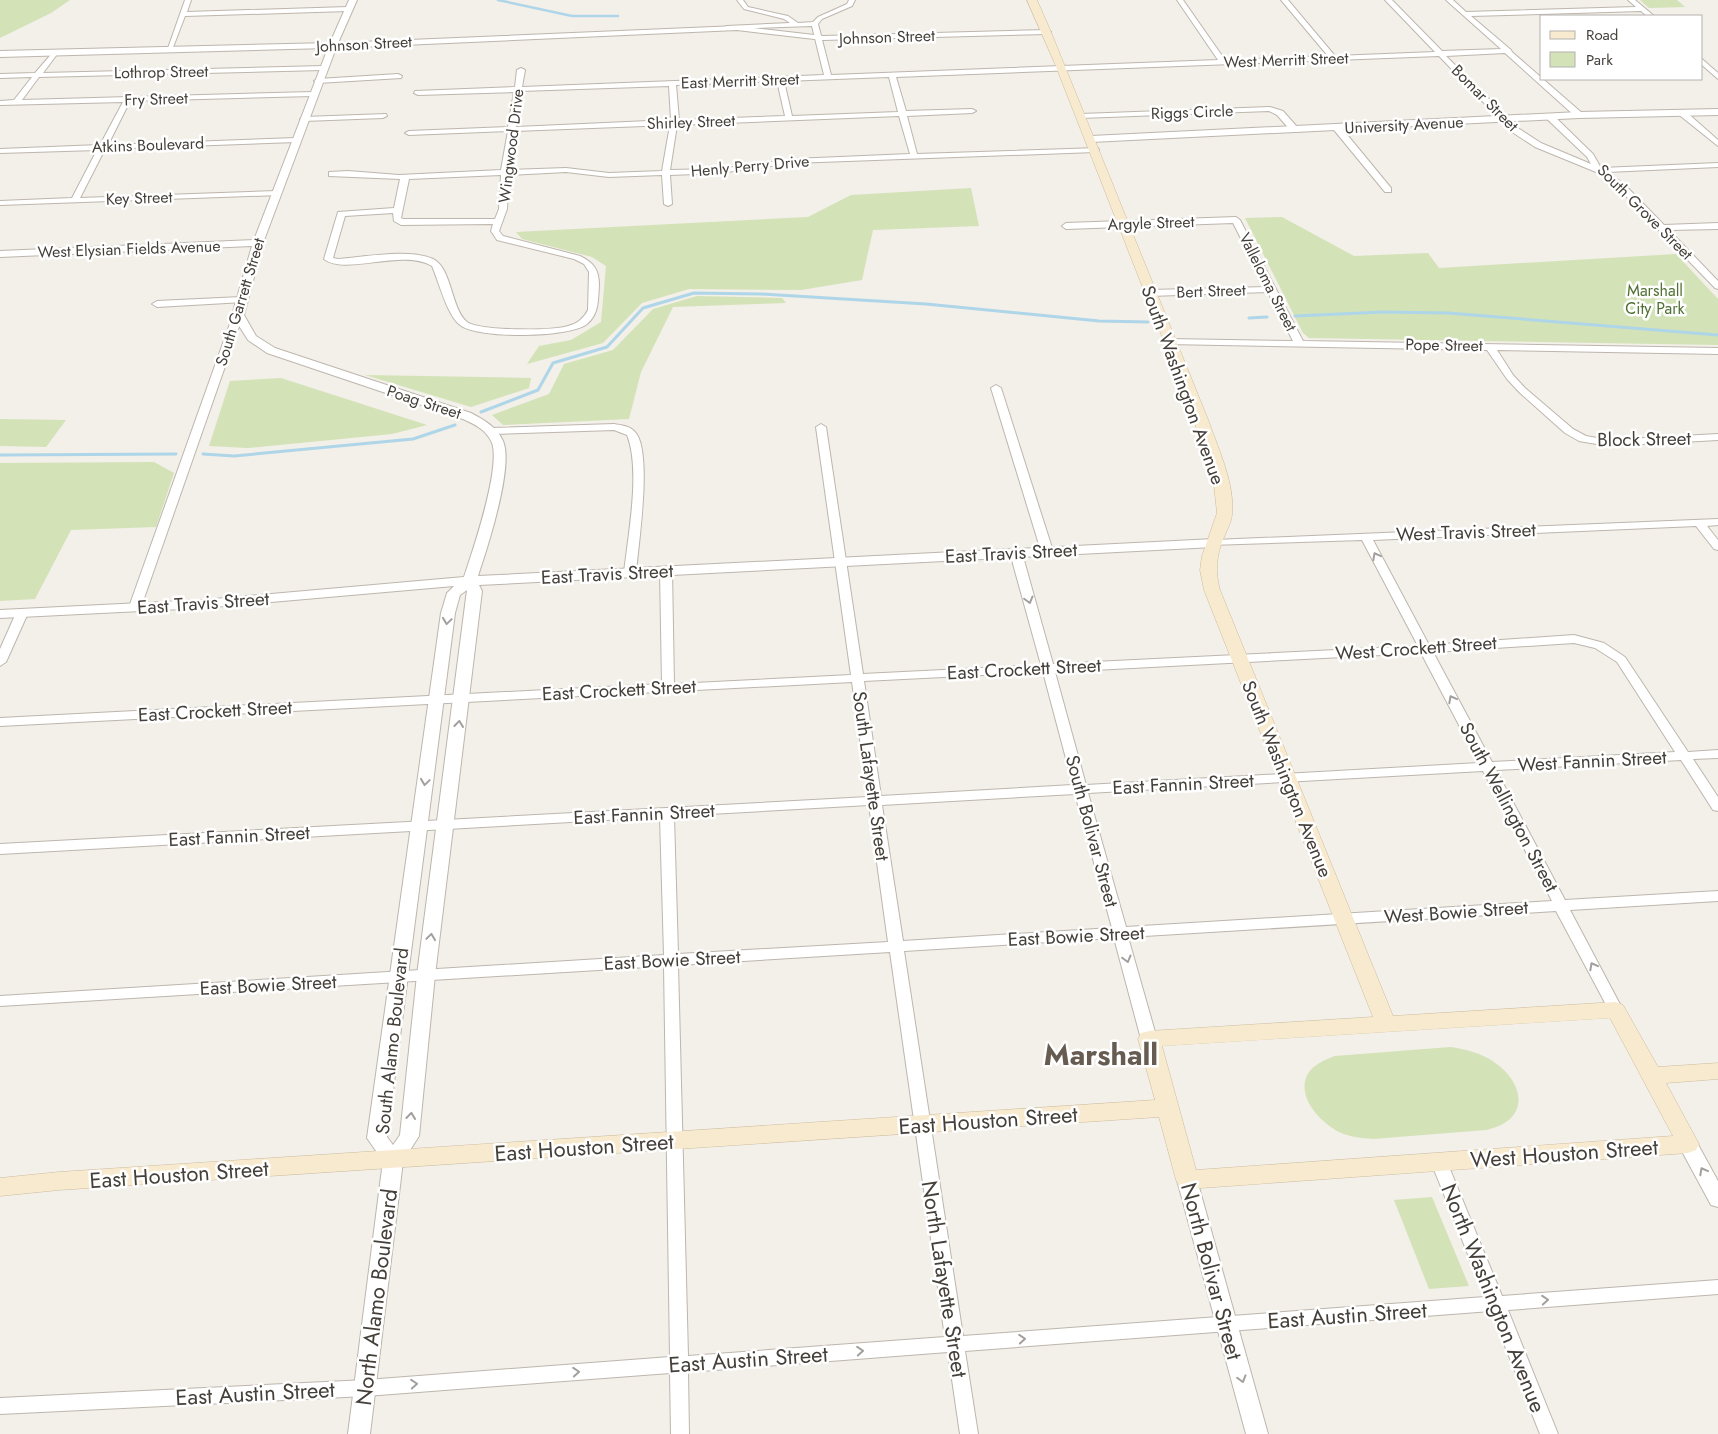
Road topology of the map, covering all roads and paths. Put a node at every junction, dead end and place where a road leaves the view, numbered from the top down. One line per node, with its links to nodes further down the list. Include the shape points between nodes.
1 (188, 0): 12 (street)
2 (740, 0): 16 (street, via 746,8 786,17)
3 (852, 0): 15 (street, via 850,5 820,18)
4 (1032, 0): 18 (main road, South Washington Avenue)
5 (1180, 0): 27 (street)
6 (1284, 0): 26 (street)
7 (1388, 0): 25 (street, Bomar Street)
8 (1449, 0): 13 (street)
9 (1631, 0): 11 (street)
10 (350, 4): 12 (street); 20 (street, South Garrett Street)
11 (1643, 9): 13 (street); 14 (street)
12 (184, 14): 21 (street)
13 (1465, 14): 22 (street)
14 (1650, 15)
15 (814, 24): 16 (street, Johnson Street); 19 (street)
16 (797, 25): 17 (street, Johnson Street)
17 (727, 28): 19 (street, Johnson Street, via 759,29); 20 (street, Johnson Street)
18 (1047, 32): 19 (street, Johnson Street); 30 (main road, South Washington Avenue)
19 (818, 38): 37 (street)
20 (332, 46): 21 (street, Johnson Street); 29 (street, South Garrett Street)
21 (169, 50): 23 (street, Johnson Street)
22 (1509, 52): 25 (street, West Merritt Street); 53 (street)
23 (54, 53): 24 (street, Johnson Street); 32 (street)
24 (0, 54)
25 (1441, 55): 26 (street, West Merritt Street); 57 (street, Bomar Street)
26 (1334, 59): 27 (street, West Merritt Street)
27 (1224, 62): 30 (street, West Merritt Street)
28 (1703, 62): 36 (street)
29 (323, 68): 32 (street, Lothrop Street); 39 (street, South Garrett Street)
30 (1062, 69): 33 (street, East Merritt Street); 52 (main road, South Washington Avenue)
31 (521, 70): 41 (street, Wingwood Drive)
32 (36, 75): 34 (street, Lothrop Street); 45 (street)
33 (892, 75): 37 (street, East Merritt Street); 50 (street)
34 (0, 76)
35 (398, 76): 39 (street)
36 (1718, 76)
37 (828, 77): 38 (street, East Merritt Street)
38 (780, 79): 40 (street, East Merritt Street); 55 (street)
39 (318, 81): 43 (street, South Garrett Street)
40 (672, 83): 41 (street, East Merritt Street); 58 (street)
41 (518, 89): 42 (street, East Merritt Street); 60 (street, Wingwood Drive)
42 (418, 93)
43 (313, 94): 44 (street, Fry Street); 56 (street, South Garrett Street)
44 (128, 100): 45 (street, Fry Street); 66 (street)
45 (17, 102): 46 (street, Fry Street)
46 (0, 103)
47 (972, 111): 50 (street, Shirley Street)
48 (1681, 112): 49 (street, University Avenue); 53 (street, University Avenue); 65 (street)
49 (1718, 112)
50 (904, 113): 55 (street, Shirley Street); 68 (street)
51 (383, 116): 56 (street)
52 (1081, 116): 61 (street, Riggs Circle, via 1270,110 1280,113); 64 (main road, South Washington Avenue)
53 (1578, 116): 54 (street, University Avenue)
54 (1550, 117): 57 (street, University Avenue); 70 (street, South Grove Street, via 1590,156)
55 (789, 118): 58 (street, Shirley Street)
56 (304, 119): 63 (street, South Garrett Street)
57 (1507, 120): 59 (street, University Avenue); 70 (street, Bomar Street, via 1532,142)
58 (674, 122): 60 (street, Shirley Street); 72 (street)
59 (1337, 128): 61 (street, University Avenue); 75 (street)
60 (511, 129): 62 (street, Shirley Street); 71 (street, Wingwood Drive)
61 (1295, 130): 64 (street, University Avenue)
62 (409, 133)
63 (296, 140): 66 (street, Atkins Boulevard); 76 (street, South Garrett Street)
64 (1093, 144): 68 (street, Henly Perry Drive); 83 (main road, South Washington Avenue)
65 (1718, 144)
66 (101, 147): 67 (street, Atkins Boulevard); 77 (street)
67 (0, 151)
68 (914, 156): 72 (street, Henly Perry Drive, via 793,161 727,170)
69 (1718, 165): 70 (street)
70 (1599, 170): 86 (street, South Grove Street, via 1622,187)
71 (506, 172): 72 (street, Henly Perry Drive); 74 (street, Henly Perry Drive); 82 (street, Wingwood Drive, via 503,209)
72 (666, 173): 79 (street)
73 (332, 174): 74 (street, Henly Perry Drive)
74 (405, 177): 80 (street)
75 (1388, 190)
76 (277, 193): 77 (street, Key Street); 87 (street, South Garrett Street)
77 (74, 201): 78 (street, Key Street)
78 (0, 203)
79 (668, 204)
80 (397, 210): 82 (street, via 397,219 408,223); 82 (street, via 341,214 328,259 338,262 413,257 429,259 436,265 461,321 470,327 553,332 586,322 593,310 593,273 589,264 574,256 500,238 495,232)
81 (1236, 220): 83 (street, Argyle Street); 90 (street, Valleloma Street)
82 (498, 221)
83 (1122, 224): 84 (street, Argyle Street); 91 (main road, South Washington Avenue)
84 (1066, 226)
85 (1718, 226): 86 (street)
86 (1662, 228): 89 (street, South Grove Street)
87 (258, 243): 88 (street, West Elysian Fields Avenue); 92 (street, South Garrett Street)
88 (0, 254)
89 (1718, 286)
90 (1272, 289): 91 (street, Bert Street); 96 (street, Valleloma Street)
91 (1150, 293): 95 (main road, South Washington Avenue)
92 (241, 300): 93 (street); 94 (street, South Garrett Street)
93 (157, 304)
94 (238, 315): 101 (street, Poag Street, via 248,335 268,349 468,416); 114 (street, South Garrett Street)
95 (1170, 342): 96 (street, Pope Street); 106 (main road, South Washington Avenue, via 1220,479 1225,511)
96 (1299, 343): 97 (street, Pope Street)
97 (1489, 346): 98 (street, Pope Street); 102 (street, Block Street, via 1522,390 1569,431 1583,439 1608,443)
98 (1718, 350)
99 (996, 388): 108 (street)
100 (821, 427): 110 (street, South Lafayette Street)
101 (491, 431): 112 (street, via 605,427 628,430 636,442 638,454); 113 (street, South Alamo Boulevard, via 500,446 500,456 490,517)
102 (1718, 437)
103 (1718, 522): 104 (street, West Travis Street)
104 (1699, 523): 105 (street, West Travis Street); 107 (street)
105 (1366, 537): 106 (street, West Travis Street); 117 (street, South Wellington Street, one-way to 105)
106 (1214, 543): 108 (street, East Travis Street); 118 (main road, South Washington Avenue, via 1208,580)
107 (1718, 547)
108 (1046, 551): 109 (street, East Travis Street)
109 (1016, 553): 110 (street, East Travis Street); 120 (street, South Bolivar Street, one-way to 120)
110 (840, 562): 111 (street, East Travis Street); 121 (street, South Lafayette Street)
111 (666, 571): 112 (street, East Travis Street); 122 (street)
112 (630, 573): 113 (street, East Travis Street)
113 (470, 581): 114 (street, East Travis Street, via 258,600); 123 (street, South Alamo Boulevard, via 475,591); 124 (street, South Alamo Boulevard, one-way to 124, via 454,593 448,613)
114 (135, 607): 115 (street, East Travis Street)
115 (22, 613): 116 (street, East Travis Street); 119 (street)
116 (0, 614)
117 (1425, 649): 118 (street, West Crockett Street); 127 (street, West Crockett Street, via 1554,639 1594,642 1611,650 1621,660); 128 (street, South Wellington Street, one-way to 117)
118 (1238, 658): 120 (street, East Crockett Street); 129 (main road, South Washington Avenue)
119 (0, 662)
120 (1047, 668): 121 (street, East Crockett Street); 130 (street, South Bolivar Street)
121 (857, 678): 122 (street, East Crockett Street); 131 (street, South Lafayette Street)
122 (668, 688): 123 (street, East Crockett Street)
123 (463, 698): 124 (street, East Crockett Street); 134 (street, South Alamo Boulevard, one-way to 123)
124 (436, 699): 125 (street, East Crockett Street); 135 (street, South Alamo Boulevard, one-way to 135)
125 (0, 722)
126 (1718, 754): 127 (street, West Fannin Street)
127 (1684, 756): 128 (street, West Fannin Street); 132 (street)
128 (1488, 767): 129 (street, West Fannin Street); 138 (street, South Wellington Street)
129 (1287, 779): 130 (street, East Fannin Street); 139 (main road, South Washington Avenue)
130 (1080, 790): 131 (street, East Fannin Street); 140 (street, South Bolivar Street)
131 (875, 802): 133 (street, East Fannin Street); 141 (street, South Lafayette Street)
132 (1718, 807)
133 (667, 813): 134 (street, East Fannin Street); 142 (street)
134 (446, 825): 135 (street, East Fannin Street); 143 (street, South Alamo Boulevard, one-way to 134)
135 (418, 827): 136 (street, East Fannin Street); 144 (street, South Alamo Boulevard)
136 (0, 849)
137 (1718, 896): 138 (street, West Bowie Street)
138 (1561, 906): 139 (street, West Bowie Street); 146 (street, South Wellington Street, one-way to 138)
139 (1344, 920): 140 (street, East Bowie Street); 147 (main road, South Washington Avenue)
140 (1120, 933): 141 (street, East Bowie Street); 148 (street, South Bolivar Street, one-way to 148)
141 (896, 946): 142 (street, East Bowie Street); 152 (street, South Lafayette Street)
142 (671, 960): 143 (street, East Bowie Street); 153 (street)
143 (426, 975): 144 (street, East Bowie Street); 155 (street, South Alamo Boulevard, one-way to 143, via 409,1136)
144 (398, 977): 145 (street, East Bowie Street); 155 (street, South Alamo Boulevard, via 377,1138)
145 (0, 1001)
146 (1616, 1010): 147 (main road); 150 (main road, South Wellington Street)
147 (1386, 1024): 148 (main road)
148 (1148, 1039): 151 (main road, South Bolivar Street)
149 (1718, 1072): 150 (main road)
150 (1652, 1076): 154 (main road, South Wellington Street)
151 (1167, 1108): 152 (main road, East Houston Street); 157 (main road, North Bolivar Street)
152 (922, 1125): 153 (main road, East Houston Street); 163 (street, North Lafayette Street)
153 (676, 1141): 155 (main road, East Houston Street); 164 (street)
154 (1688, 1144): 156 (main road, West Houston Street); 159 (street, one-way to 154)
155 (393, 1160): 158 (main road, East Houston Street); 165 (street, North Alamo Boulevard)
156 (1439, 1162): 157 (main road); 161 (street, North Washington Avenue)
157 (1187, 1180): 162 (street, North Bolivar Street)
158 (0, 1187)
159 (1718, 1199)
160 (1718, 1287): 161 (street, East Austin Street, one-way to 160)
161 (1496, 1303): 162 (street, East Austin Street); 171 (street, North Washington Avenue)
162 (1227, 1324): 163 (street, East Austin Street, one-way to 162); 170 (street, North Bolivar Street, one-way to 170)
163 (955, 1344): 164 (street, East Austin Street, one-way to 163); 169 (street, North Lafayette Street)
164 (679, 1365): 165 (street, East Austin Street, one-way to 164); 168 (street)
165 (366, 1388): 166 (street, East Austin Street); 167 (street, North Alamo Boulevard)
166 (0, 1406)
167 (360, 1434)
168 (680, 1434)
169 (969, 1434)
170 (1258, 1434)
171 (1549, 1434)

